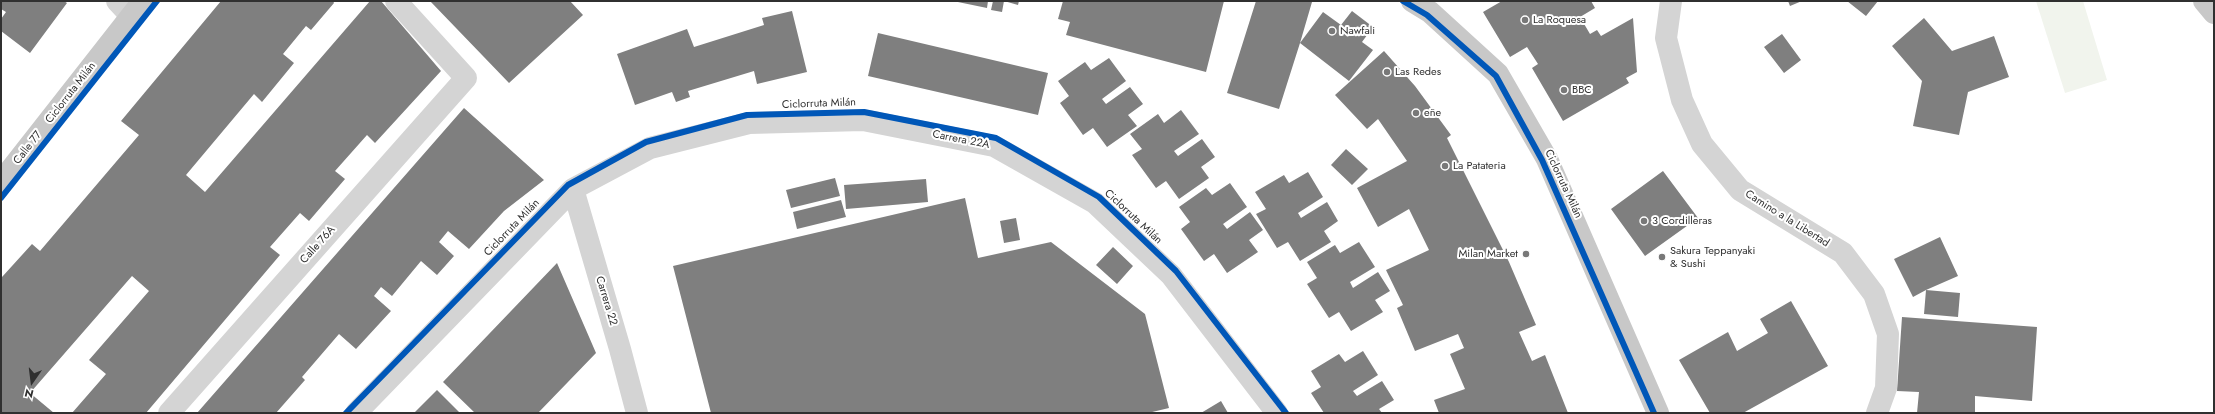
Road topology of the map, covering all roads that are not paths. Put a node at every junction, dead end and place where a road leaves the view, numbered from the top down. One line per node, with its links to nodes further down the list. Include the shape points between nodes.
1 (396, 1): 9 (street, Calle 76A, via 466,78)
2 (1412, 1): 13 (main road, via 1430,12 1498,74 1546,159)
3 (1671, 1): 14 (street, Camino a la Libertad, via 1666,38 1682,100 1702,144 1740,190 1843,253 1874,294 1888,334 1886,388)
4 (2204, 1): 6 (main road)
5 (130, 6): 7 (main road, Calle 77)
6 (2214, 12)
7 (1, 182)
8 (573, 189): 10 (street, Carrera 22A); 11 (street, Carrera 22); 12 (street, Carrera 22A, via 650,148 749,123 863,120 994,146 1095,203 1171,275)
9 (169, 413)
10 (356, 413)
11 (637, 413)
12 (1277, 413)
13 (1658, 413)
14 (1877, 413)

